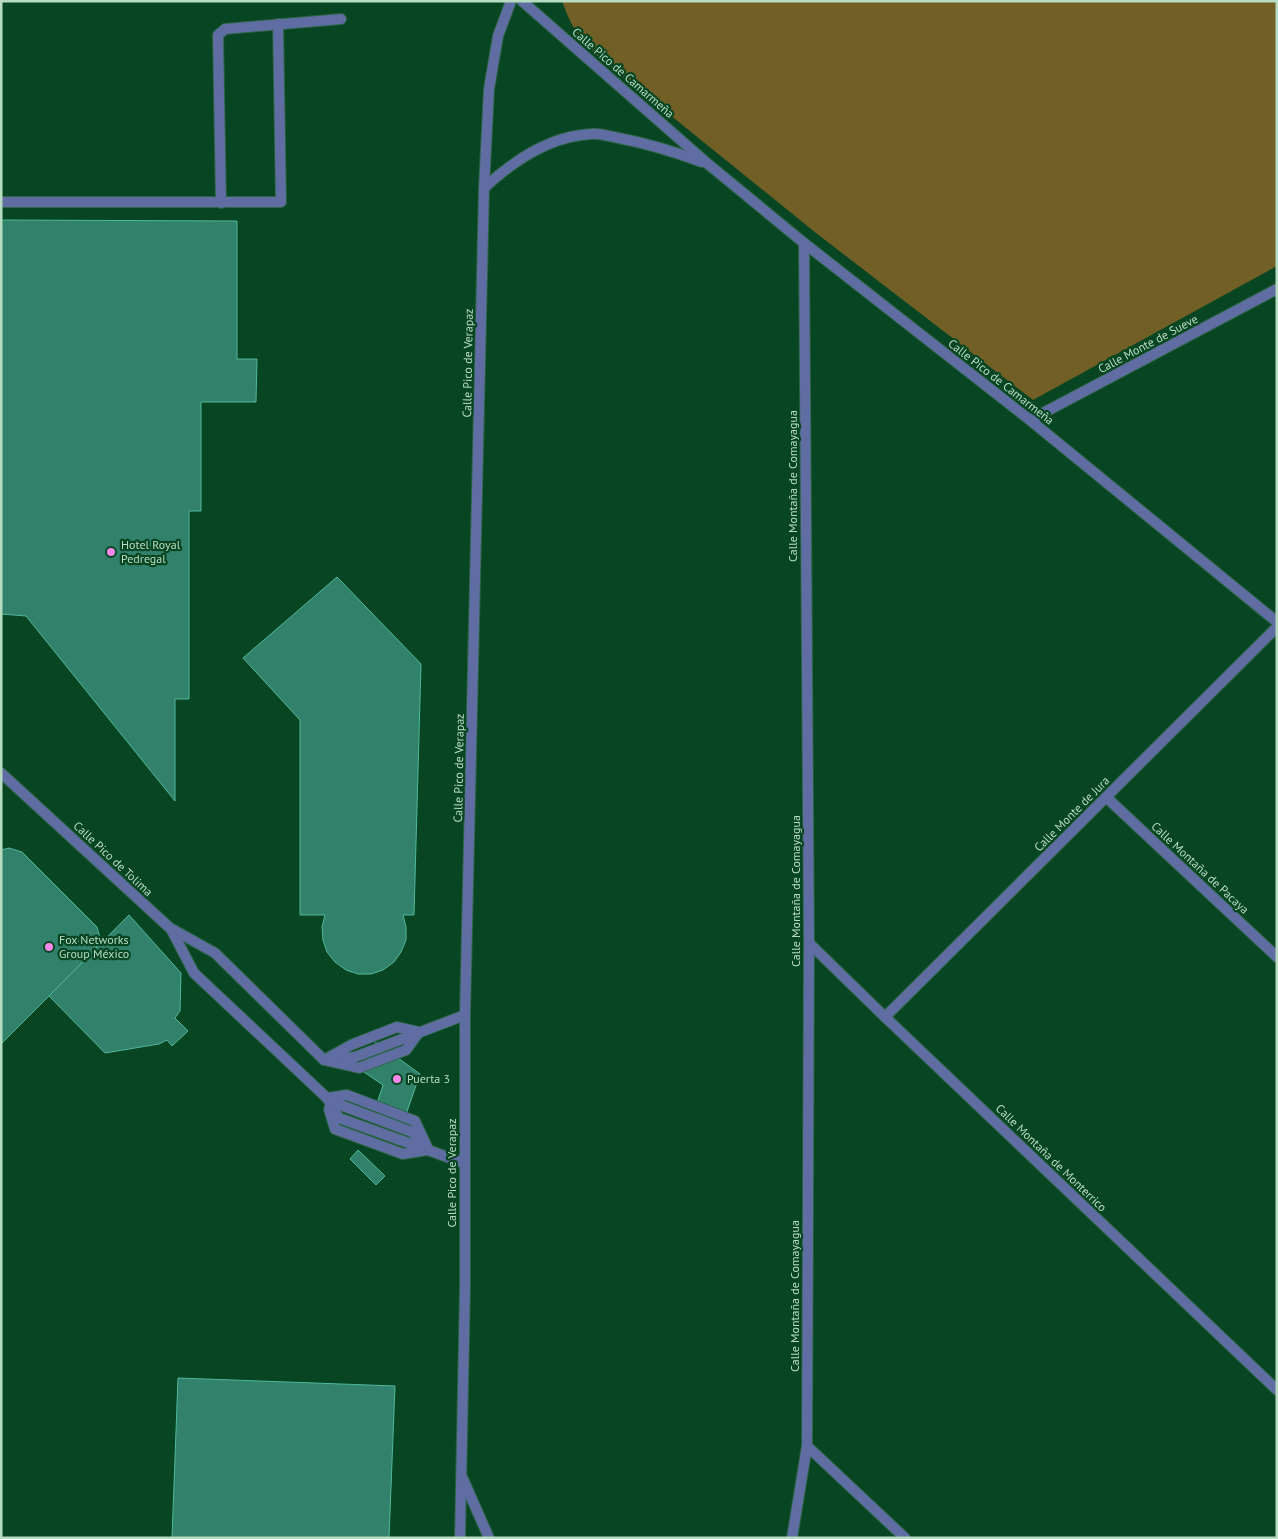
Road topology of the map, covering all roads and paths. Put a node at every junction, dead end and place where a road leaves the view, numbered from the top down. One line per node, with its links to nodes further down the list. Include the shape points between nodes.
1 (511, 1): 6 (street, Calle Pico de Verapaz, via 498,36 489,89)
2 (522, 1): 5 (street, Calle Pico de Camarmeña)
3 (341, 19): 4 (street)
4 (278, 24): 8 (street, via 225,29 218,34); 8 (street, via 280,202)
5 (708, 164): 6 (street, Calle Pico de Camarmeña, via 672,151 593,133 536,150 500,173); 9 (street, Calle Pico de Camarmeña)
6 (484, 188): 19 (street, Calle Pico de Verapaz)
7 (1, 202): 8 (street)
8 (222, 202)
9 (804, 243): 11 (street, Calle Pico de Camarmeña); 17 (street, Calle Montaña de Comayagua)
10 (1277, 289): 11 (street, Calle Monte de Sueve)
11 (1030, 420): 12 (street, Calle Pico de Camarmeña)
12 (1277, 622)
13 (1277, 627): 15 (street, Calle Monte de Jura)
14 (1, 773): 16 (street, Calle Pico de Tolima)
15 (1106, 797): 18 (street, Calle Montaña de Pacaya); 20 (street, Calle Monte de Jura)
16 (171, 929): 22 (street, via 215,954); 23 (street, Calle Pico de Tolima, via 194,973)
17 (809, 943): 20 (street, Calle Montaña de Monterrico); 27 (street, Calle Montaña de Comayagua)
18 (1277, 957)
19 (466, 1015): 21 (street); 25 (street, Calle Pico de Verapaz)
20 (884, 1018): 26 (street, Calle Montaña de Monterrico)
21 (419, 1032): 22 (street, via 355,1056); 22 (street, via 406,1050 360,1068)
22 (324, 1060)
23 (327, 1098): 24 (street, via 347,1095 416,1121); 24 (street, via 335,1129 403,1154)
24 (428, 1149): 25 (street)
25 (464, 1163): 28 (street, Calle Pico de Verapaz)
26 (1277, 1390)
27 (807, 1446): 31 (street, Calle Montaña de Comayagua); 32 (street)
28 (462, 1475): 29 (street, Calle Pico de Verapaz); 30 (street)
29 (460, 1538)
30 (488, 1538)
31 (792, 1538)
32 (905, 1538)

